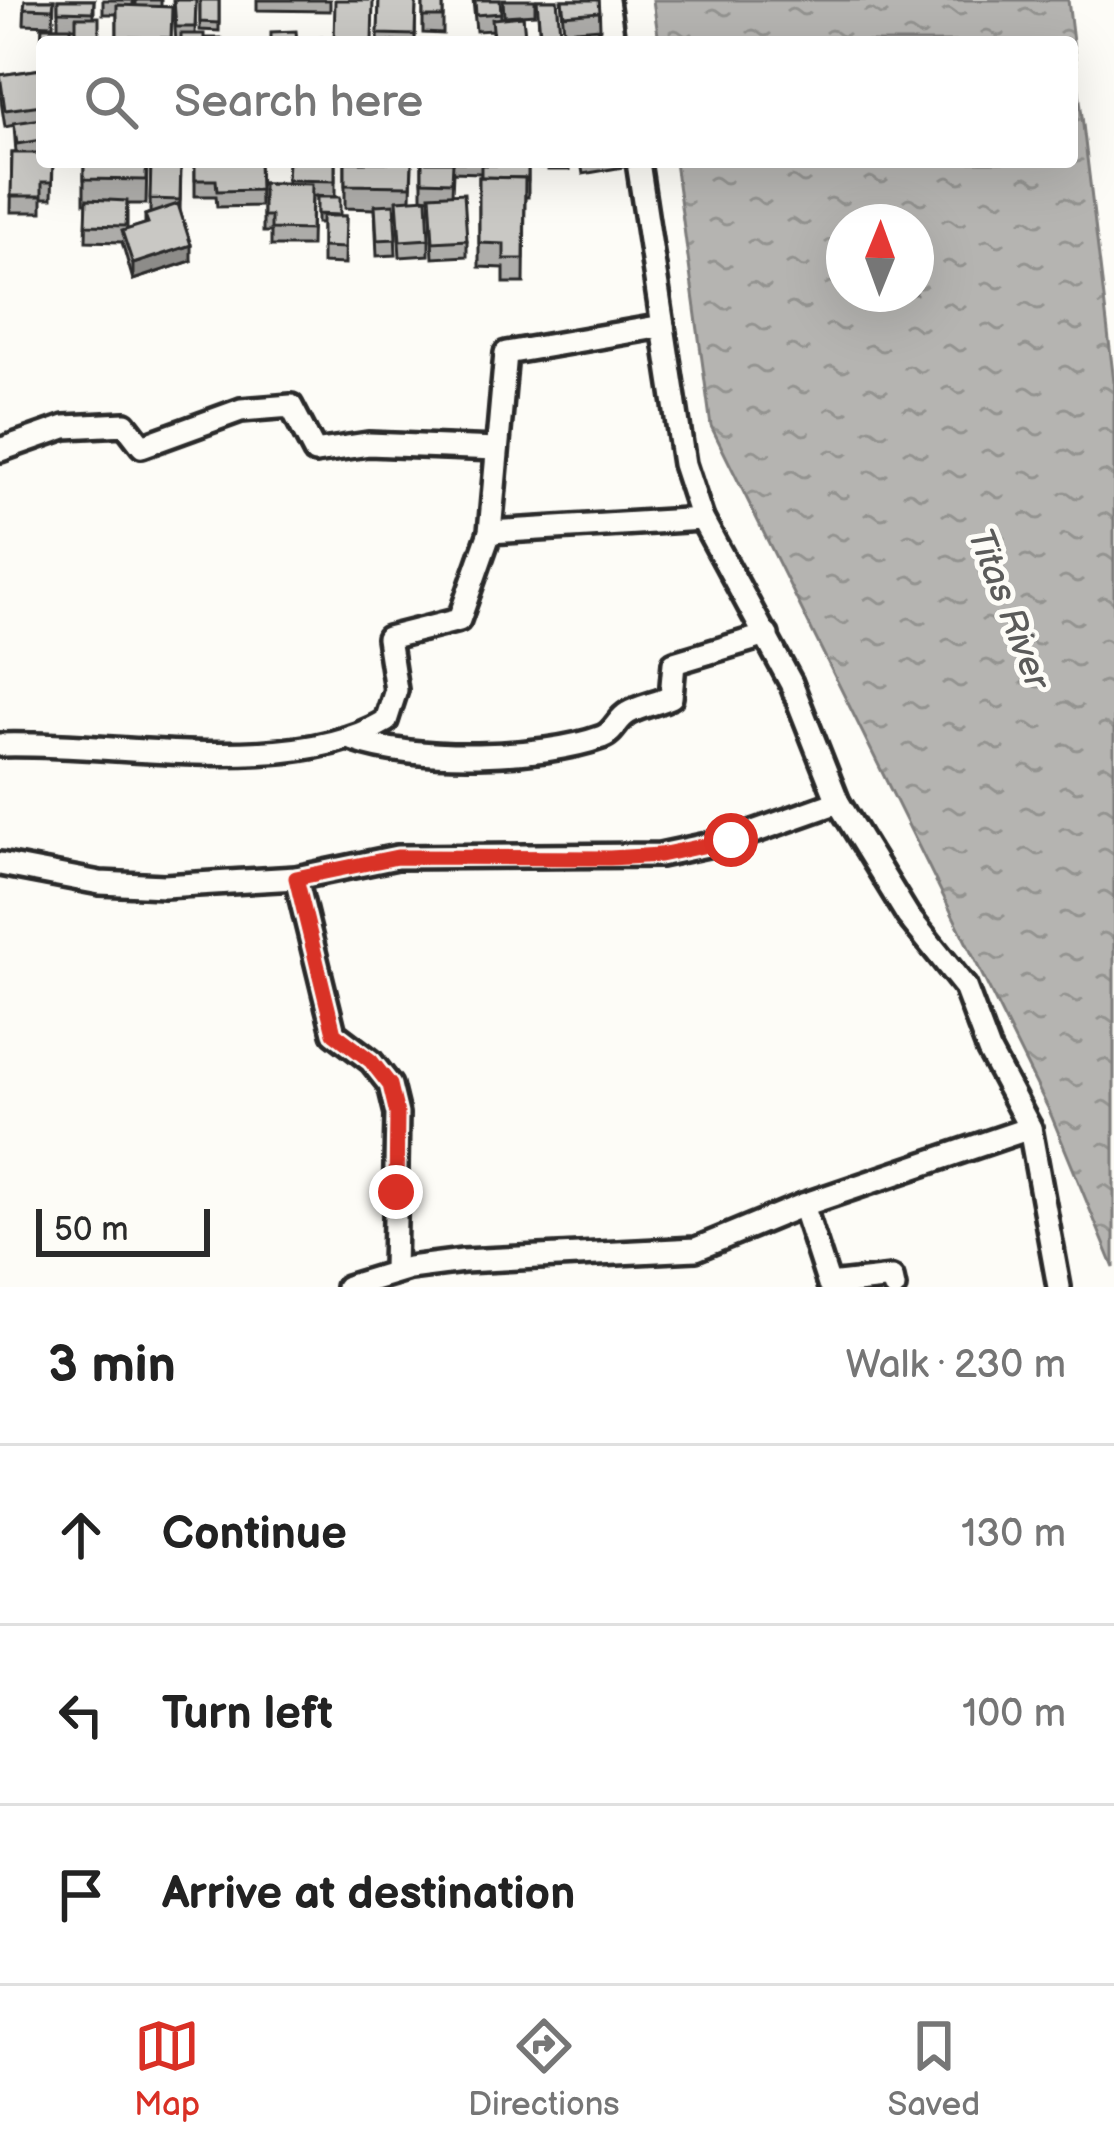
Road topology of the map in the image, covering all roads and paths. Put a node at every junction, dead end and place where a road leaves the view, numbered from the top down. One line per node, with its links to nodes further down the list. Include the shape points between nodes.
1 (607, 0): 2 (street)
2 (613, 36)
3 (639, 168): 4 (street)
4 (663, 326): 5 (street, via 506,353); 7 (street, via 684,464)
5 (496, 448): 6 (street, via 368,444 315,452 291,406 241,410 142,446 125,424 65,427); 8 (street)
6 (0, 450)
7 (702, 519): 8 (street); 9 (street)
8 (490, 532): 10 (street, via 459,620 388,638 395,690 386,721)
9 (767, 635): 10 (street, via 674,663 671,697 626,713 607,736 486,752 383,751); 12 (street)
10 (354, 740): 11 (street, via 138,752)
11 (0, 745)
12 (838, 802): 14 (street, via 660,855 397,857); 15 (street, via 908,916 964,987)
13 (0, 865): 14 (street, via 122,884)
14 (296, 878): 18 (street, via 334,1033 390,1085 397,1114)
15 (1030, 1128): 16 (street); 22 (street)
16 (803, 1204): 17 (street, via 696,1249); 21 (street, via 829,1285 892,1278)
17 (463, 1262): 18 (street); 20 (street)
18 (394, 1271): 19 (street)
19 (347, 1287)
20 (464, 1287)
21 (894, 1287)
22 (1059, 1287)

